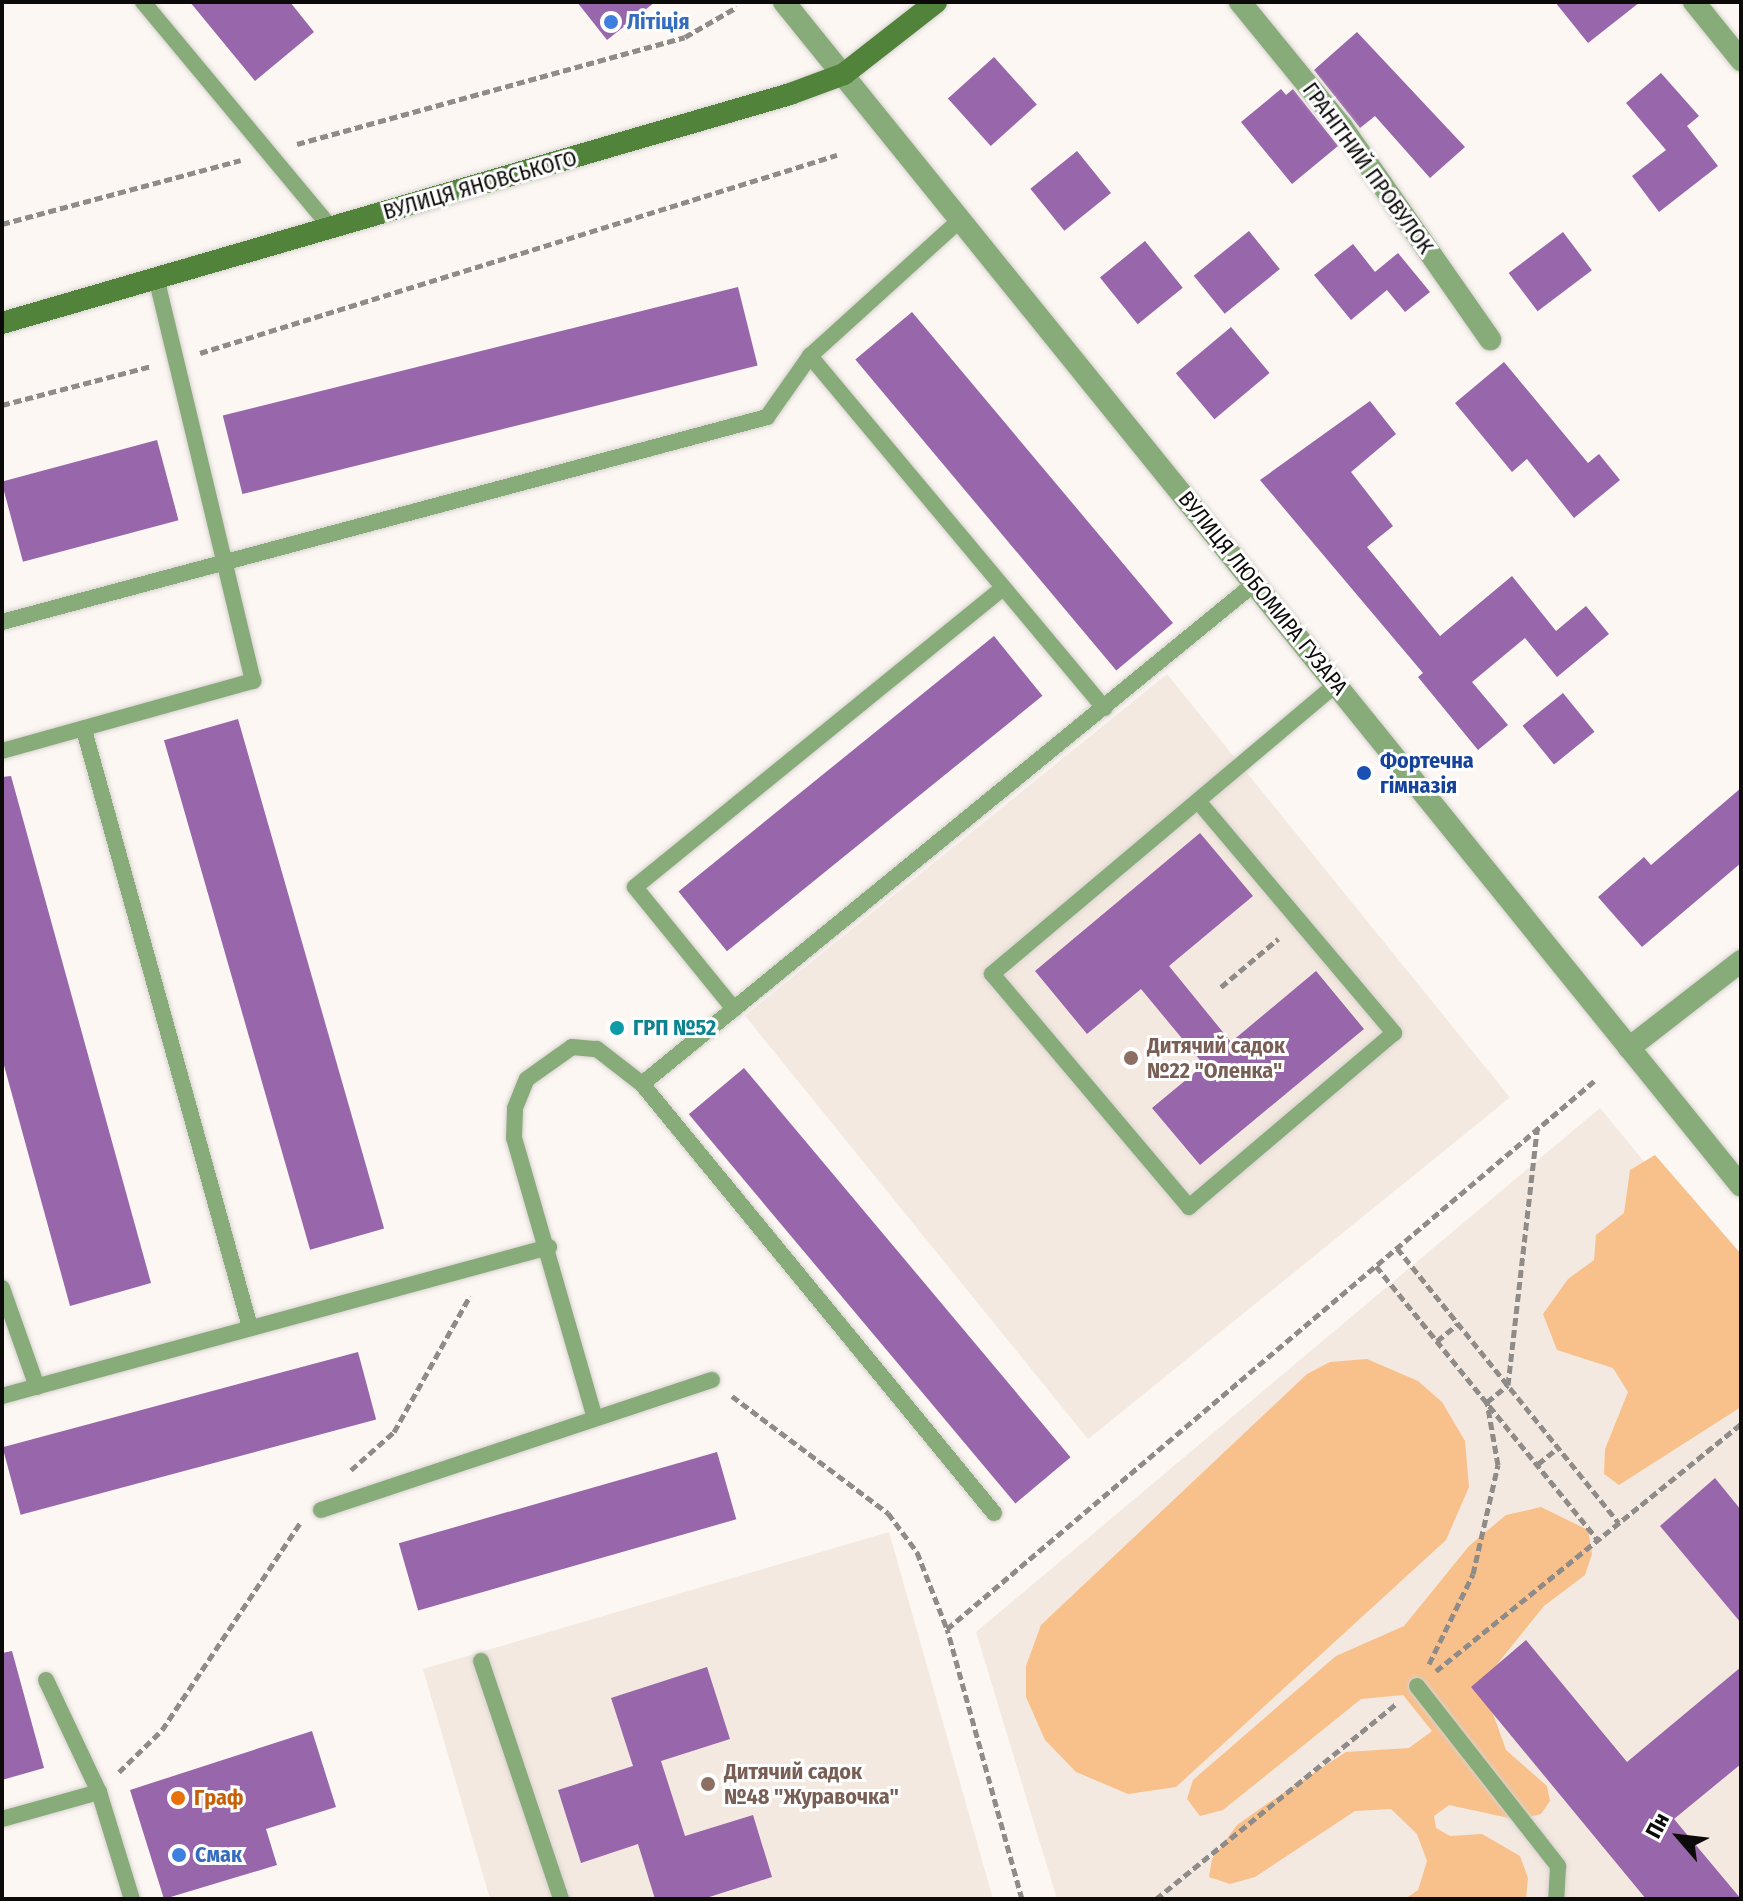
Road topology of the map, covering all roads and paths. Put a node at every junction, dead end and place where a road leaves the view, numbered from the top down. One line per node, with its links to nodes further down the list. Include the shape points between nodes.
1 (143, 2): 9 (lane)
2 (784, 2): 8 (street, ВУЛИЦЯ ЛЮБОМИРА ГУЗАРА)
3 (936, 2): 8 (main road, ВУЛИЦЯ ЯНОВСЬКОГО)
4 (1240, 2): 16 (street, ГРАНІТНИЙ ПРОВУЛОК, via 1342,127)
5 (1694, 2): 7 (street)
6 (737, 7): 9 (path, via 685,37)
7 (1741, 60)
8 (844, 74): 11 (street, ВУЛИЦЯ ЛЮБОМИРА ГУЗАРА); 13 (main road, ВУЛИЦЯ ЯНОВСЬКОГО)
9 (266, 153): 12 (path); 13 (lane)
10 (837, 155): 18 (path)
11 (961, 219): 17 (lane); 21 (street, ВУЛИЦЯ ЛЮБОМИРА ГУЗАРА)
12 (2, 224)
13 (331, 228): 14 (main road, ВУЛИЦЯ ЯНОВСЬКОГО)
14 (157, 282): 15 (main road, ВУЛИЦЯ ЯНОВСЬКОГО); 18 (lane)
15 (2, 323)
16 (1490, 339)
17 (810, 356): 20 (lane, via 767,417); 22 (lane)
18 (175, 360): 19 (path); 20 (lane)
19 (2, 405)
20 (225, 563): 23 (lane); 26 (lane, via 253,681)
21 (1254, 584): 24 (street, ВУЛИЦЯ ЛЮБОМИРА ГУЗАРА); 25 (lane)
22 (1003, 588): 25 (lane); 32 (lane, via 635,887)
23 (2, 622)
24 (1337, 683): 28 (lane); 33 (street, ВУЛИЦЯ ЛЮБОМИРА ГУЗАРА)
25 (1104, 708): 32 (lane)
26 (84, 730): 27 (lane); 43 (lane)
27 (2, 751)
28 (1198, 801): 29 (lane); 29 (lane, via 992,974 1189,1207 1394,1033)
29 (1300, 922): 31 (path)
30 (1741, 961): 33 (street)
31 (1221, 987)
32 (734, 1009): 35 (lane)
33 (1629, 1048): 37 (street, ВУЛИЦЯ ЛЮБОМИРА ГУЗАРА)
34 (1594, 1081): 36 (path)
35 (642, 1084): 38 (lane, via 597,1049 572,1047 527,1079 514,1138); 55 (lane)
36 (1537, 1130): 39 (path); 46 (path)
37 (1741, 1186)
38 (549, 1247): 43 (lane); 50 (lane)
39 (1397, 1248): 40 (path); 42 (path)
40 (1376, 1266): 44 (path); 58 (path)
41 (2, 1288): 47 (lane)
42 (1458, 1324): 44 (path); 46 (path)
43 (250, 1327): 47 (lane)
44 (1437, 1341): 49 (path)
45 (712, 1380): 50 (lane); 58 (path, via 888,1513 917,1552)
46 (1508, 1385): 49 (path); 52 (path)
47 (37, 1387): 48 (lane)
48 (2, 1396)
49 (1487, 1402): 53 (path); 61 (path, via 1498,1465 1473,1574)
50 (594, 1415): 54 (lane)
51 (1741, 1424): 56 (path)
52 (1558, 1448): 53 (path); 56 (path)
53 (1538, 1464): 57 (path)
54 (321, 1510)
55 (994, 1513)
56 (1619, 1523): 57 (path)
57 (1598, 1540): 61 (path)
58 (947, 1629): 66 (path)
59 (481, 1661): 65 (lane)
60 (46, 1680): 62 (lane)
61 (1417, 1686): 67 (path); 68 (lane, via 1558,1866)
62 (99, 1792): 63 (lane); 64 (lane)
63 (2, 1819)
64 (132, 1899)
65 (561, 1899)
66 (1022, 1899)
67 (1156, 1899)
68 (1556, 1899)

